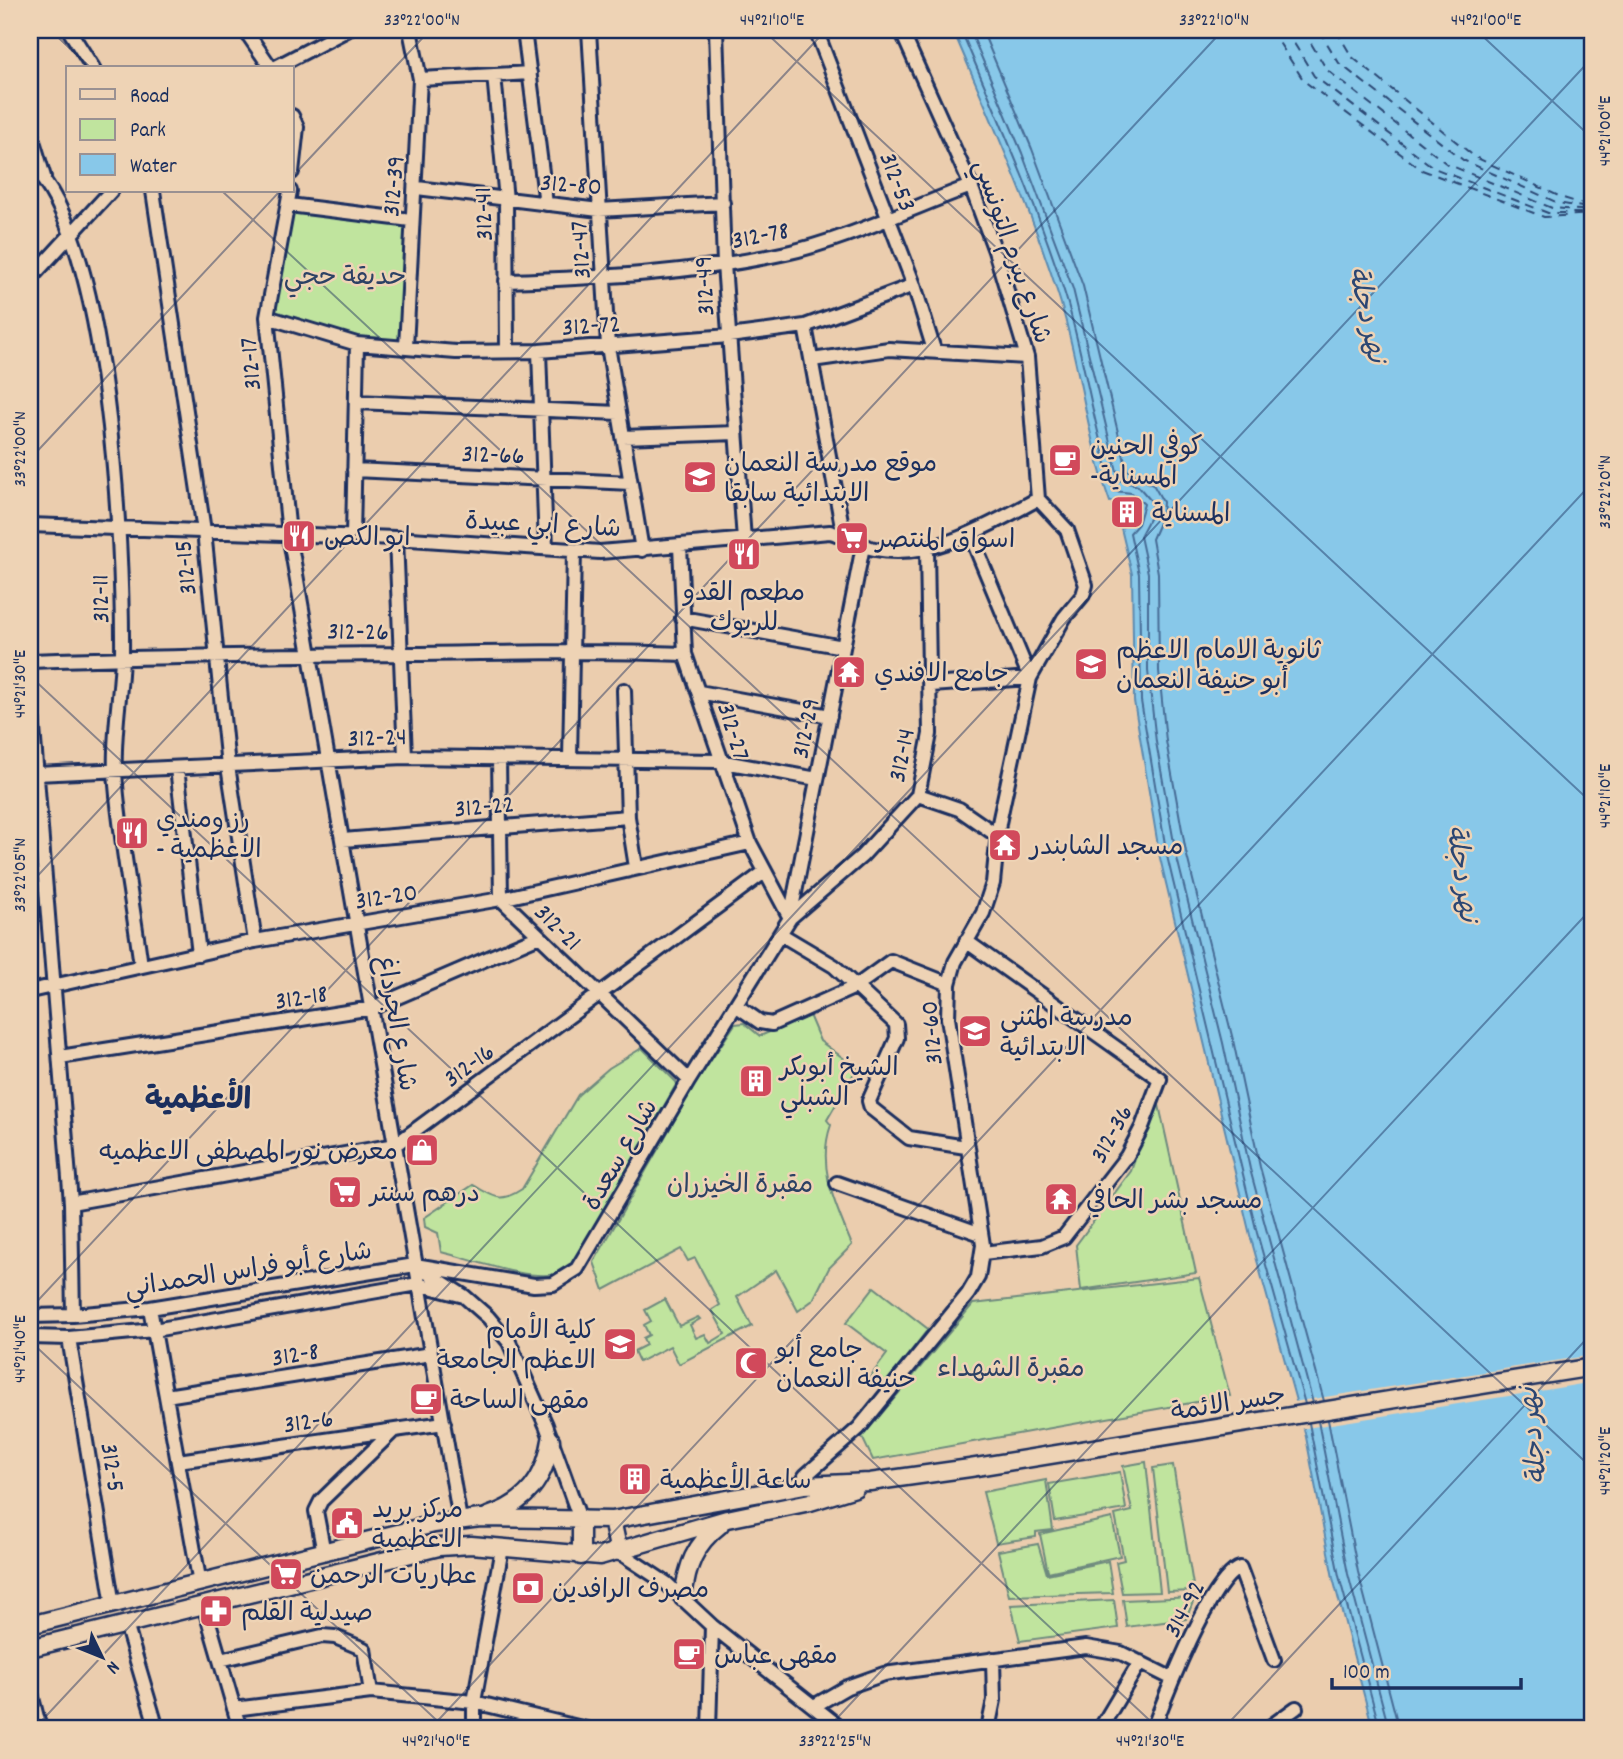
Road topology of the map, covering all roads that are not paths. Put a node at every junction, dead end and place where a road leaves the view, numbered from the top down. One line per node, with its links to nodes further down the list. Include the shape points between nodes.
1 (69, 30): 10 (street)
2 (245, 30): 11 (street)
3 (347, 30): 12 (street)
4 (410, 30): 15 (street, 312-39)
5 (524, 30): 13 (street)
6 (589, 30): 30 (street, 312-47)
7 (716, 30): 27 (street, 312-49)
8 (816, 30): 31 (street, 312-53)
9 (901, 30): 21 (street, شارع بيرم التونسي)
10 (92, 66)
11 (271, 66)
12 (276, 66)
13 (530, 73): 14 (street); 28 (street)
14 (494, 75): 15 (street); 26 (street, 312-41)
15 (420, 79): 22 (street, 312-39)
16 (294, 120): 18 (street)
17 (30, 131): 20 (street, 312-11)
18 (294, 154)
19 (30, 165): 20 (street)
20 (45, 178): 33 (street, 312-11)
21 (971, 186): 31 (street, 312-78); 48 (street, شارع بيرم التونسي)
22 (417, 188): 26 (street, 312-80); 32 (street, 312-39)
23 (110, 192): 33 (street)
24 (153, 192): 61 (street, 312-15)
25 (290, 192): 29 (street, 312-17)
26 (506, 201): 28 (street, 312-80); 37 (street, 312-41)
27 (723, 203): 30 (street, 312-80); 34 (street, 312-49)
28 (547, 204): 30 (street, 312-80)
29 (289, 205): 32 (street); 39 (street, 312-17)
30 (599, 210): 35 (street, 312-47)
31 (888, 216): 34 (street, 312-78, via 788,253); 38 (street, 312-53)
32 (411, 220): 44 (street, 312-39)
33 (70, 234): 36 (street); 60 (street, 312-11, via 95,322)
34 (724, 264): 35 (street, 312-78); 41 (street, 312-49)
35 (603, 277): 37 (street, 312-78); 43 (street, 312-47)
36 (30, 279)
37 (506, 281): 46 (street, 312-41)
38 (915, 285): 40 (street, 312-72); 45 (street, 312-53)
39 (267, 317): 42 (street, 312-72); 62 (street, 312-17)
40 (805, 326): 41 (street, 312-72); 49 (street)
41 (729, 336): 43 (street, 312-72); 53 (street, 312-49)
42 (357, 344): 44 (street, 312-72); 50 (street)
43 (608, 346): 47 (street, 312-72); 52 (street, 312-47)
44 (406, 347): 46 (street, 312-72)
45 (934, 350): 48 (street); 49 (street, via 889,349)
46 (506, 351): 47 (street, 312-72)
47 (539, 351): 51 (street)
48 (1027, 357): 58 (street, شارع بيرم التونسي)
49 (812, 360): 65 (street)
50 (356, 402): 51 (street); 55 (street)
51 (541, 409): 52 (street); 56 (street)
52 (619, 413): 54 (street, 312-47)
53 (736, 433): 54 (street); 67 (street, 312-49)
54 (623, 437): 57 (street, 312-47)
55 (354, 470): 56 (street, 312-66); 64 (street)
56 (543, 478): 57 (street, 312-66); 70 (street)
57 (631, 483): 72 (street, 312-47)
58 (1038, 499): 63 (street, شارع ابي عبيدة); 83 (street, 312-60, via 1067,530 1086,585)
59 (30, 525): 60 (street, شارع ابي عبيدة)
60 (121, 529): 61 (street, شارع ابي عبيدة); 81 (street, 312-11)
61 (204, 531): 62 (street, شارع ابي عبيدة); 80 (street, 312-15)
62 (289, 534): 64 (street, شارع ابي عبيدة); 77 (street, شارع الجرداغ)
63 (970, 534): 71 (street, شارع ابي عبيدة); 83 (street)
64 (353, 536): 66 (street, شارع ابي عبيدة)
65 (844, 537): 67 (street, شارع ابي عبيدة, via 822,531); 69 (street, شارع ابي عبيدة)
66 (396, 538): 70 (street, شارع ابي عبيدة); 78 (street)
67 (744, 540): 68 (street, شارع ابي عبيدة)
68 (680, 546): 72 (street, شارع ابي عبيدة); 74 (street, 312-27)
69 (863, 546): 71 (street, شارع ابي عبيدة, via 900,551); 75 (street, 312-29)
70 (546, 548): 73 (street, شارع ابي عبيدة)
71 (927, 548): 84 (street, 312-14)
72 (642, 550): 73 (street, شارع ابي عبيدة)
73 (574, 551): 76 (street)
74 (682, 618): 75 (street); 79 (street, 312-27)
75 (843, 646): 88 (street, 312-29)
76 (572, 650): 78 (street, 312-26); 79 (street, 312-26); 91 (street)
77 (310, 652): 78 (street, 312-26); 80 (street, 312-26); 93 (street, شارع الجرداغ)
78 (401, 654): 89 (street)
79 (685, 654): 87 (street, 312-27)
80 (216, 655): 81 (street, 312-26); 95 (street, 312-15)
81 (122, 658): 82 (street, 312-26); 97 (street, 312-11)
82 (30, 661)
83 (1030, 678): 84 (street); 103 (street, 312-60)
84 (931, 685): 100 (street, 312-14, via 930,734)
85 (30, 690): 98 (street)
86 (624, 690): 92 (street)
87 (699, 692): 88 (street); 94 (street, 312-27)
88 (830, 716): 99 (street, 312-29)
89 (405, 757): 90 (street, 312-24); 93 (street, 312-24)
90 (499, 758): 91 (street, 312-24); 102 (street, 312-21)
91 (570, 759): 92 (street, 312-24)
92 (626, 760): 94 (street, 312-24); 101 (street)
93 (329, 761): 95 (street, 312-24); 104 (street, شارع الجرداغ)
94 (719, 761): 99 (street, 312-24); 105 (street, 312-27)
95 (228, 765): 96 (street, 312-24); 113 (street, 312-15)
96 (177, 768): 97 (street, 312-24); 115 (street)
97 (115, 771): 98 (street, 312-24); 116 (street, 312-11)
98 (36, 774): 118 (street)
99 (817, 779): 109 (street, 312-29)
100 (918, 795): 103 (street, via 959,809); 109 (street, 312-14, via 862,856)
101 (628, 817): 102 (street, 312-22); 106 (street)
102 (500, 827): 104 (street, 312-22); 108 (street, 312-21)
103 (998, 836): 114 (street, 312-60, via 989,898)
104 (343, 840): 110 (street, شارع الجرداغ)
105 (750, 843): 106 (street, 312-20); 107 (street, 312-27)
106 (636, 867): 108 (street, 312-20)
107 (763, 873): 109 (street, 312-27); 121 (street, 312-16)
108 (501, 899): 110 (street, 312-20); 112 (street, 312-21)
109 (790, 918): 111 (street, شارع سعدة)
110 (357, 922): 113 (street, 312-20); 123 (street, شارع الجرداغ)
111 (782, 935): 119 (street, via 834,967); 122 (street, شارع سعدة)
112 (537, 937): 121 (street, 312-21); 123 (street, 312-18)
113 (255, 941): 115 (street, 312-20)
114 (966, 941): 117 (street, 312-60); 131 (street, 312-36, via 1160,1079 1127,1156 1064,1237 1042,1246)
115 (199, 954): 116 (street, 312-20)
116 (141, 966): 118 (street, 312-20)
117 (949, 984): 119 (street, via 891,961); 127 (street, 312-60, via 948,1018)
118 (53, 986): 120 (street, 312-20); 124 (street)
119 (855, 987): 122 (street, via 772,1024 764,1024); 127 (street, via 898,1029 869,1101 871,1108 909,1138)
120 (30, 991)
121 (599, 997): 125 (street, 312-21); 126 (street, 312-16)
122 (737, 1006): 125 (street, شارع سعدة)
123 (372, 1008): 124 (street, 312-18); 126 (street, شارع الجرداغ)
124 (60, 1056): 129 (street)
125 (689, 1080): 132 (street, شارع سعدة, via 583,1261 570,1275 553,1284 534,1285)
126 (395, 1145): 129 (street, 312-16); 132 (street, شارع الجرداغ)
127 (966, 1147): 130 (street, 312-60)
128 (837, 1183): 130 (street)
129 (71, 1203): 136 (street)
130 (981, 1234): 131 (street, 312-60)
131 (983, 1253): 149 (street, 312-60, via 978,1277 968,1294 859,1428 805,1475)
132 (415, 1265): 133 (street, شارع الجرداغ); 134 (street, شارع أبو فراس الحمداني); 135 (street, شارع أبو فراس الحمداني)
133 (418, 1284): 134 (street, شارع أبو فراس الحمداني); 138 (street, شارع أبو فراس الحمداني); 141 (street, شارع الجرداغ)
134 (464, 1296): 146 (street, شارع أبو فراس الحمداني, via 509,1342)
135 (150, 1308): 136 (street, شارع أبو فراس الحمداني); 138 (street)
136 (73, 1315): 137 (street, شارع أبو فراس الحمداني)
137 (30, 1316)
138 (154, 1330): 140 (street, شارع أبو فراس الحمداني); 143 (street)
139 (30, 1337): 140 (street, شارع أبو فراس الحمداني)
140 (69, 1338): 161 (street, 312-5)
141 (431, 1354): 143 (street, 312-8); 144 (street, شارع الجرداغ)
142 (1593, 1367): 148 (main road, جسر الائمة)
143 (166, 1396): 147 (street)
144 (444, 1423): 145 (street, 312-6); 152 (street, شارع الجرداغ)
145 (394, 1431): 147 (street, 312-6); 157 (street, via 321,1501 316,1511)
146 (551, 1440): 150 (main road, via 547,1464 536,1485 519,1501); 154 (street, شارع أبو فراس الحمداني)
147 (178, 1461): 159 (street)
148 (872, 1482): 149 (main road); 151 (main road, via 810,1502)
149 (805, 1485): 153 (main road)
150 (480, 1518): 152 (main road); 154 (main road)
151 (727, 1519): 156 (main road); 160 (main road, via 696,1548)
152 (460, 1520): 157 (main road)
153 (612, 1520): 154 (main road); 156 (main road)
154 (581, 1522): 158 (main road)
155 (502, 1548): 158 (main road); 162 (main road, via 439,1547); 174 (street)
156 (619, 1552): 158 (main road); 160 (street)
157 (324, 1553): 159 (main road)
158 (581, 1556)
159 (200, 1584): 161 (main road)
160 (683, 1598): 165 (street)
161 (113, 1605): 164 (main road)
162 (204, 1605): 163 (main road); 168 (street)
163 (127, 1624): 166 (main road); 179 (street)
164 (30, 1625)
165 (712, 1626): 175 (street); 183 (street)
166 (30, 1647)
167 (993, 1659): 170 (street, via 1086,1647 1121,1653); 175 (street, via 884,1674 847,1687); 185 (street, via 994,1700)
168 (220, 1660): 173 (street, via 322,1636 335,1637 364,1649); 177 (street)
169 (1274, 1660): 171 (street, 314-92, via 1240,1568 1231,1571 1218,1587)
170 (1140, 1662): 171 (street); 186 (street)
171 (1171, 1678): 187 (street, 314-92)
172 (30, 1690): 178 (street)
173 (370, 1692): 174 (street); 177 (street)
174 (474, 1702): 181 (street); 182 (street)
175 (814, 1706): 184 (street)
176 (1296, 1708): 188 (street)
177 (234, 1709): 180 (street)
178 (40, 1729)
179 (157, 1729)
180 (240, 1729)
181 (474, 1729)
182 (586, 1729)
183 (709, 1729)
184 (842, 1729)
185 (988, 1729)
186 (1100, 1729)
187 (1153, 1729)
188 (1266, 1729)

